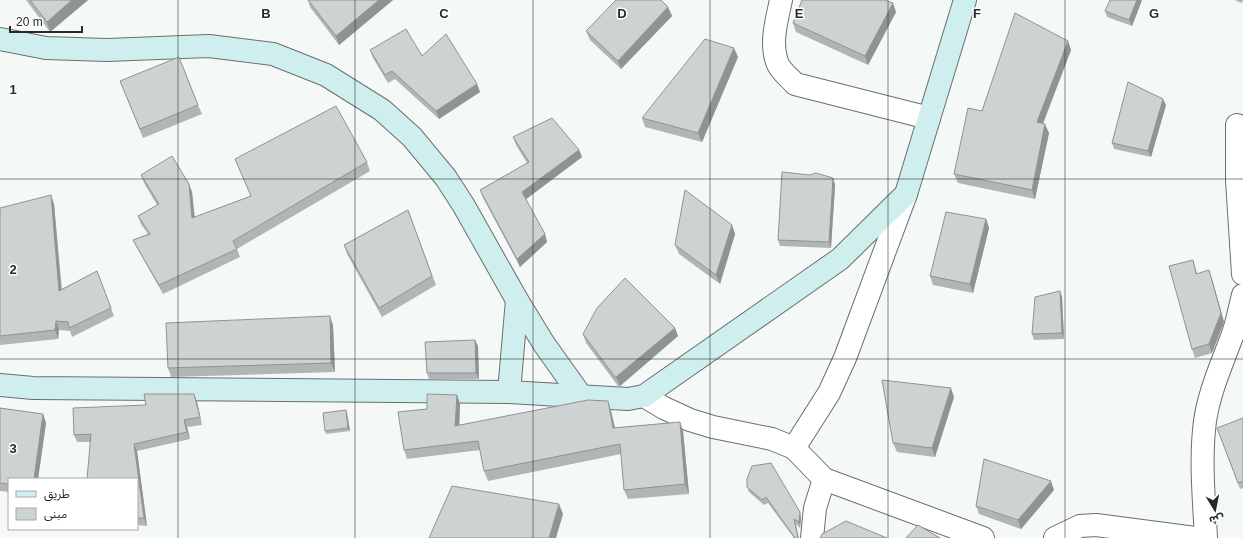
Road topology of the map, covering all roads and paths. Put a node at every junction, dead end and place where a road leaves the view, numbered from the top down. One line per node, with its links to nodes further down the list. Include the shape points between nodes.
1 (781, 0): 4 (street, via 775,52 780,67 795,84)
2 (965, 0): 4 (street)
3 (0, 39): 9 (street, via 46,48 107,50 209,46 273,54 326,75 382,110 412,137 446,178)
4 (929, 118): 6 (street)
5 (1237, 125): 7 (street, via 1237,180)
6 (906, 194): 13 (street, via 840,259); 14 (street, via 846,358 829,393)
7 (1243, 274)
8 (1243, 295): 20 (street, via 1205,421)
9 (517, 300): 11 (street); 12 (street)
10 (0, 385): 11 (street, via 34,388)
11 (509, 392): 12 (street)
12 (581, 396): 13 (street, via 628,399)
13 (644, 396): 14 (street, via 690,420 772,439)
14 (794, 448): 15 (street)
15 (824, 479): 16 (street, via 815,508); 17 (street)
16 (812, 538)
17 (982, 538)
18 (1055, 538): 19 (street, via 1080,526 1096,525)
19 (1195, 538)
20 (1206, 538)

